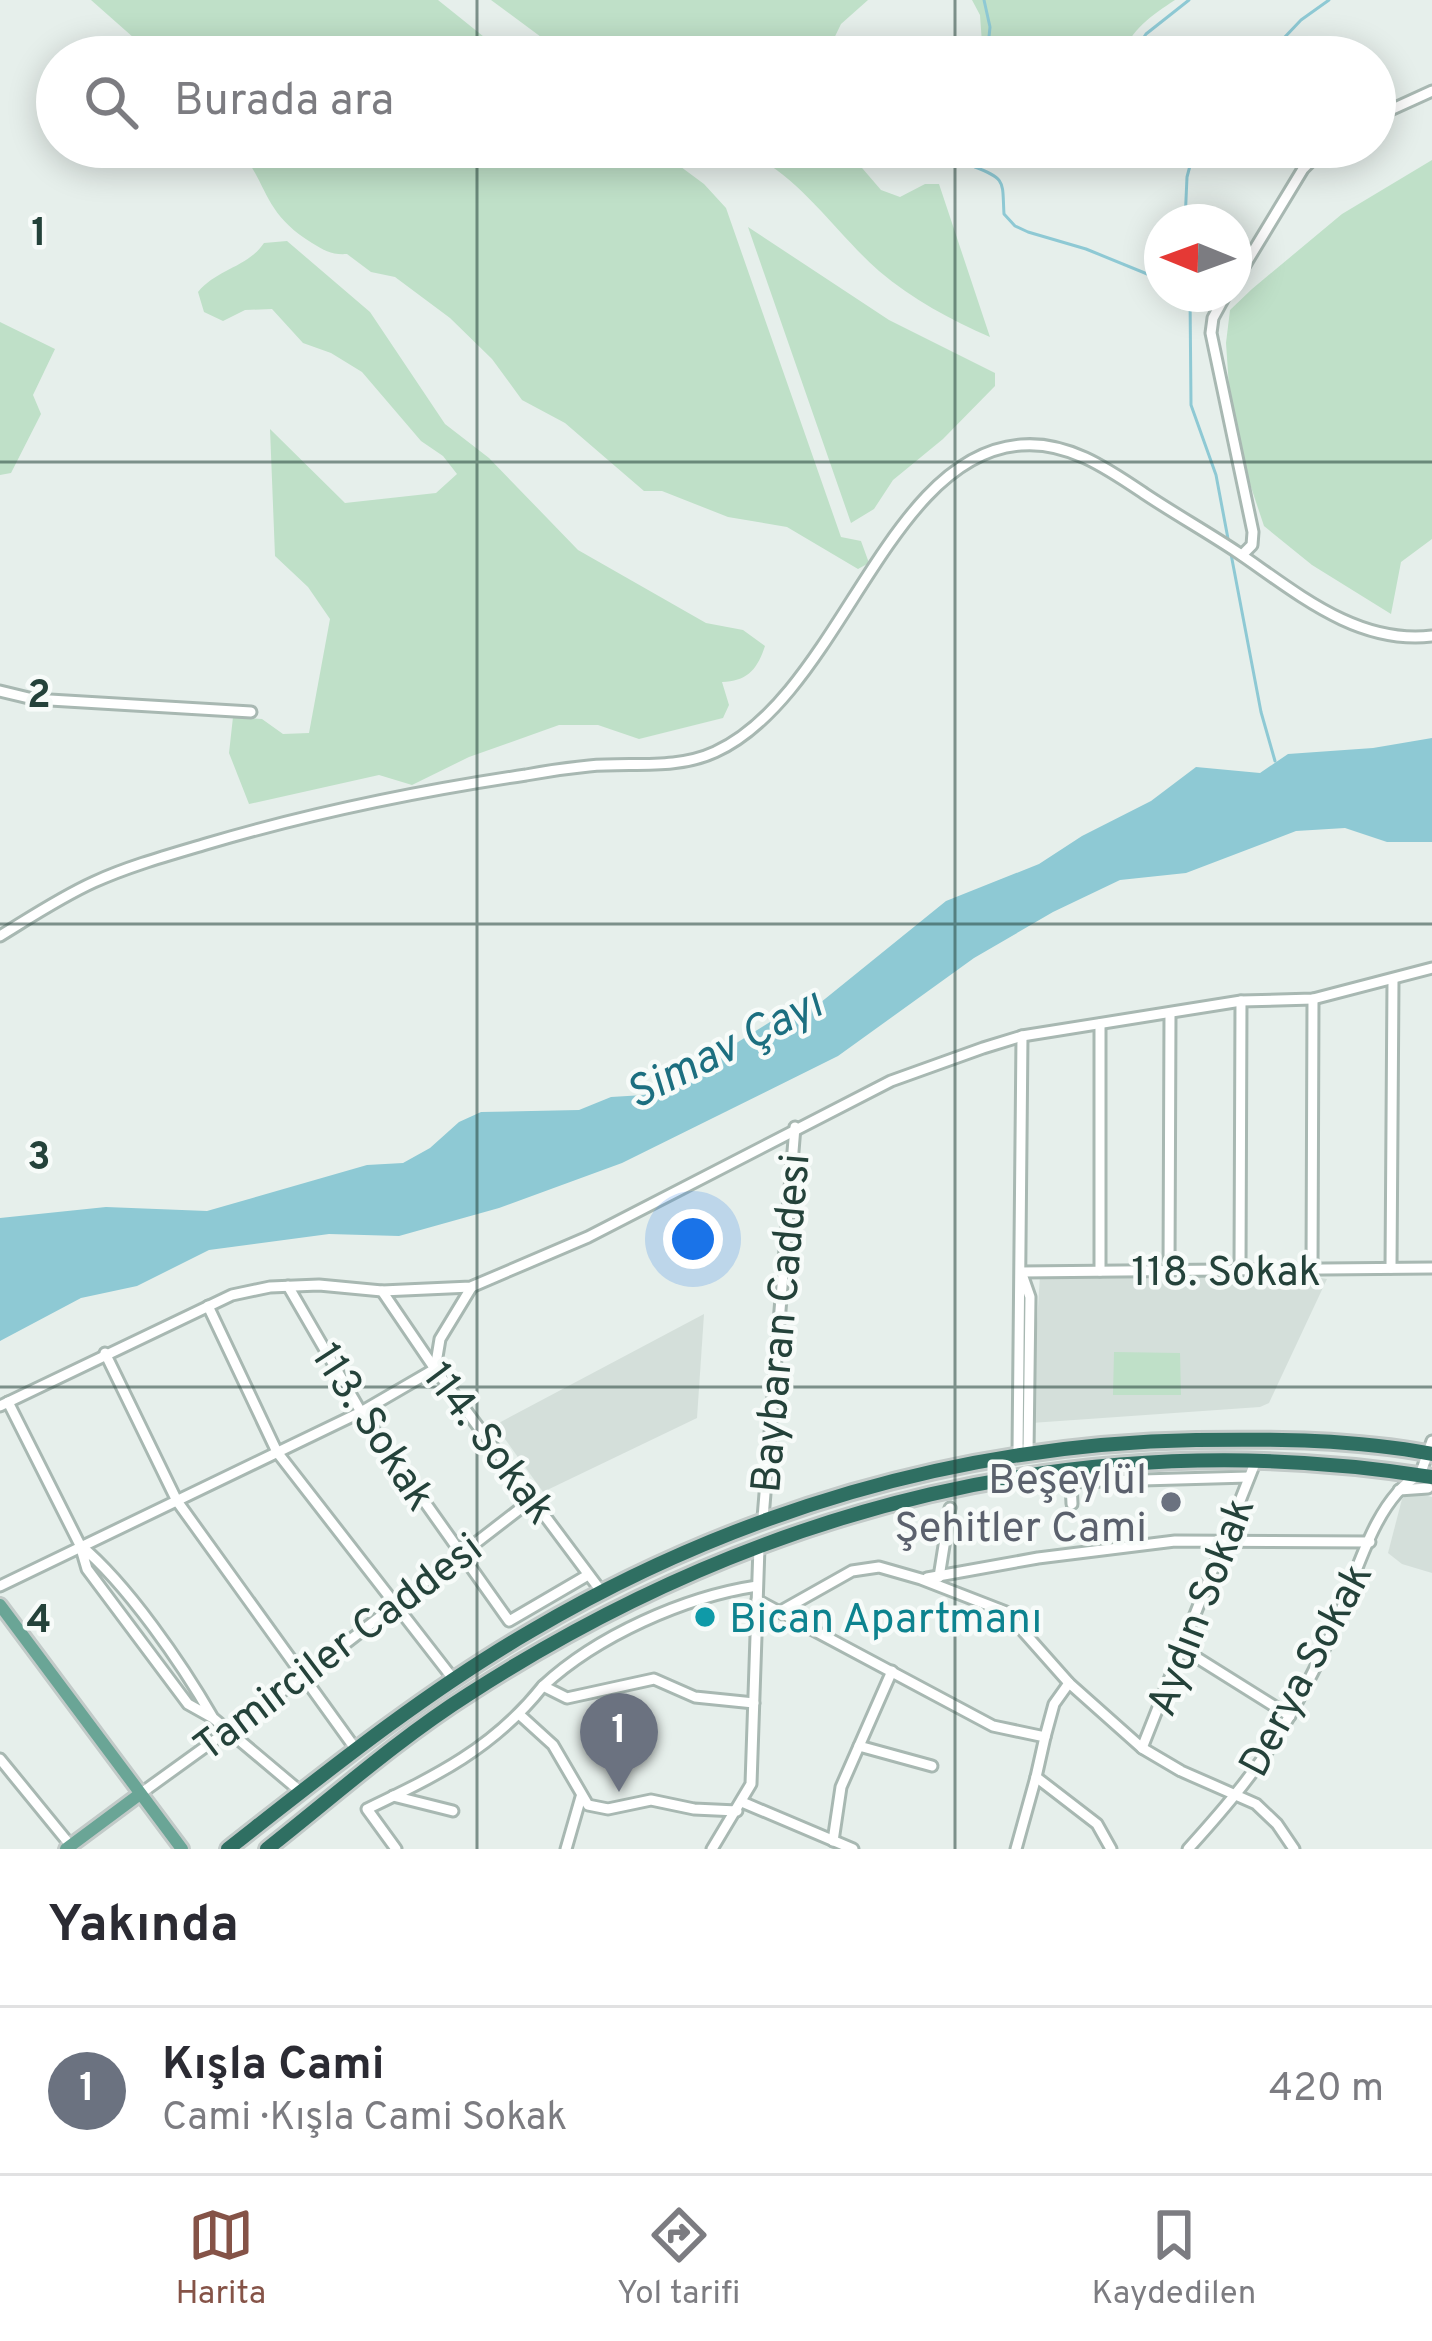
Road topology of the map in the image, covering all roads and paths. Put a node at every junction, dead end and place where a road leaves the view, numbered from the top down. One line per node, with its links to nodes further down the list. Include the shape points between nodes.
1 (1432, 91): 2 (street)
2 (1396, 107)
3 (1304, 168): 4 (street)
4 (1252, 253)
5 (1216, 312): 6 (street, via 1211,333 1253,532)
6 (1242, 555): 7 (street, via 1368,632); 10 (street, via 1071,453 1018,445 970,459 924,500 801,680 716,752 391,798 266,826 97,880)
7 (1432, 637)
8 (0, 691): 9 (street)
9 (251, 712)
10 (0, 937)
11 (1432, 968): 12 (street)
12 (1393, 980): 13 (street); 19 (street)
13 (1313, 999): 14 (street); 23 (street)
14 (1241, 1001): 15 (street); 22 (street)
15 (1170, 1013): 16 (street); 21 (street)
16 (1100, 1024): 17 (street); 24 (street)
17 (1022, 1036): 18 (street, via 891,1081); 25 (street)
18 (795, 1127): 27 (street, via 588,1237); 45 (street, Baybaran Caddesi)
19 (1391, 1268): 20 (street, 118. Sokak); 23 (street, 118. Sokak)
20 (1432, 1268)
21 (1168, 1270): 22 (street, 118. Sokak); 24 (street, 118. Sokak)
22 (1240, 1270): 23 (street, 118. Sokak)
23 (1312, 1270)
24 (1100, 1271): 25 (street, 118. Sokak)
25 (1021, 1272): 37 (street, via 1030,1297)
26 (288, 1286): 28 (street); 29 (street); 33 (street, 113. Sokak)
27 (471, 1287): 28 (street); 31 (street, via 440,1339)
28 (382, 1291): 31 (street, 114. Sokak)
29 (208, 1306): 30 (street); 36 (street)
30 (105, 1353): 32 (street); 42 (street)
31 (435, 1369): 33 (street); 41 (street, 114. Sokak)
32 (4, 1404): 48 (street)
33 (361, 1412): 36 (street); 50 (street, 113. Sokak)
34 (1410, 1450): 35 (highway); 37 (highway, via 1280,1439); 38 (highway, via 1420,1466 1336,1459)
35 (1430, 1450): 40 (street)
36 (277, 1452): 42 (street); 60 (street)
37 (1023, 1453): 45 (highway, via 862,1487)
38 (1306, 1465): 39 (highway); 40 (highway)
39 (1252, 1470): 43 (street, via 1071,1481); 46 (street, Aydın Sokak); 49 (highway, via 1140,1462 1019,1474 868,1508)
40 (1428, 1482): 47 (street, Derya Sokak, via 1399,1490)
41 (534, 1498): 50 (street, Tamirciler Caddesi); 52 (street, 114. Sokak)
42 (177, 1502): 48 (street); 65 (street)
43 (1072, 1504)
44 (950, 1508): 53 (street)
45 (763, 1518): 57 (highway)
46 (1224, 1540): 47 (street); 51 (street); 63 (street, Aydın Sokak)
47 (1370, 1542): 71 (street, Derya Sokak)
48 (80, 1545): 55 (street); 72 (street, via 103,1564)
49 (759, 1545): 56 (street, Baybaran Caddesi); 91 (highway, via 612,1611 484,1684)
50 (460, 1554): 52 (street, 113. Sokak, via 509,1621); 60 (street, Tamirciler Caddesi)
51 (958, 1574): 53 (street); 58 (street)
52 (588, 1575): 57 (street, 114. Sokak)
53 (939, 1577): 54 (street)
54 (921, 1579): 58 (street); 62 (street, via 879,1567 852,1570)
55 (0, 1586)
56 (757, 1586): 59 (street, Baybaran Caddesi); 68 (street, via 631,1627 573,1658)
57 (601, 1591): 66 (highway)
58 (956, 1593): 67 (street, via 1006,1612)
59 (757, 1600): 62 (street); 69 (street, Baybaran Caddesi)
60 (396, 1604): 65 (street, Tamirciler Caddesi); 66 (street)
61 (0, 1605): 81 (main road)
62 (781, 1611): 64 (street)
63 (1183, 1649): 71 (street); 75 (street, Aydın Sokak)
64 (892, 1671): 73 (street, via 994,1726); 74 (street)
65 (302, 1677): 72 (street, Tamirciler Caddesi); 76 (street)
66 (455, 1681): 76 (highway)
67 (1069, 1683): 73 (street); 75 (street)
68 (543, 1686): 69 (street, via 567,1698 654,1679 695,1697); 70 (street)
69 (754, 1703): 85 (street, Baybaran Caddesi, via 751,1784)
70 (520, 1715): 83 (street, via 464,1761); 84 (street, via 553,1744)
71 (1290, 1716): 82 (street, Derya Sokak)
72 (226, 1730): 80 (street); 81 (street, Tamirciler Caddesi)
73 (1045, 1737): 79 (street)
74 (859, 1746): 78 (street); 87 (street)
75 (1142, 1748): 82 (street)
76 (357, 1751): 80 (highway)
77 (0, 1759): 88 (street)
78 (932, 1766)
79 (1036, 1778): 96 (street); 97 (street, via 1097,1824)
80 (301, 1792): 90 (highway)
81 (140, 1794): 88 (main road); 89 (main road)
82 (1237, 1795): 98 (street, Derya Sokak); 99 (street, via 1256,1804)
83 (393, 1796): 86 (street); 92 (street, via 367,1809)
84 (581, 1797): 85 (street, via 608,1809 650,1800); 93 (street)
85 (739, 1807): 87 (street); 94 (street, Baybaran Caddesi)
86 (453, 1811)
87 (833, 1841): 95 (street)
88 (69, 1847)
89 (182, 1849)
90 (228, 1849)
91 (267, 1849)
92 (396, 1849)
93 (566, 1849)
94 (712, 1849)
95 (853, 1849)
96 (1016, 1849)
97 (1111, 1849)
98 (1188, 1849)
99 (1294, 1849)

